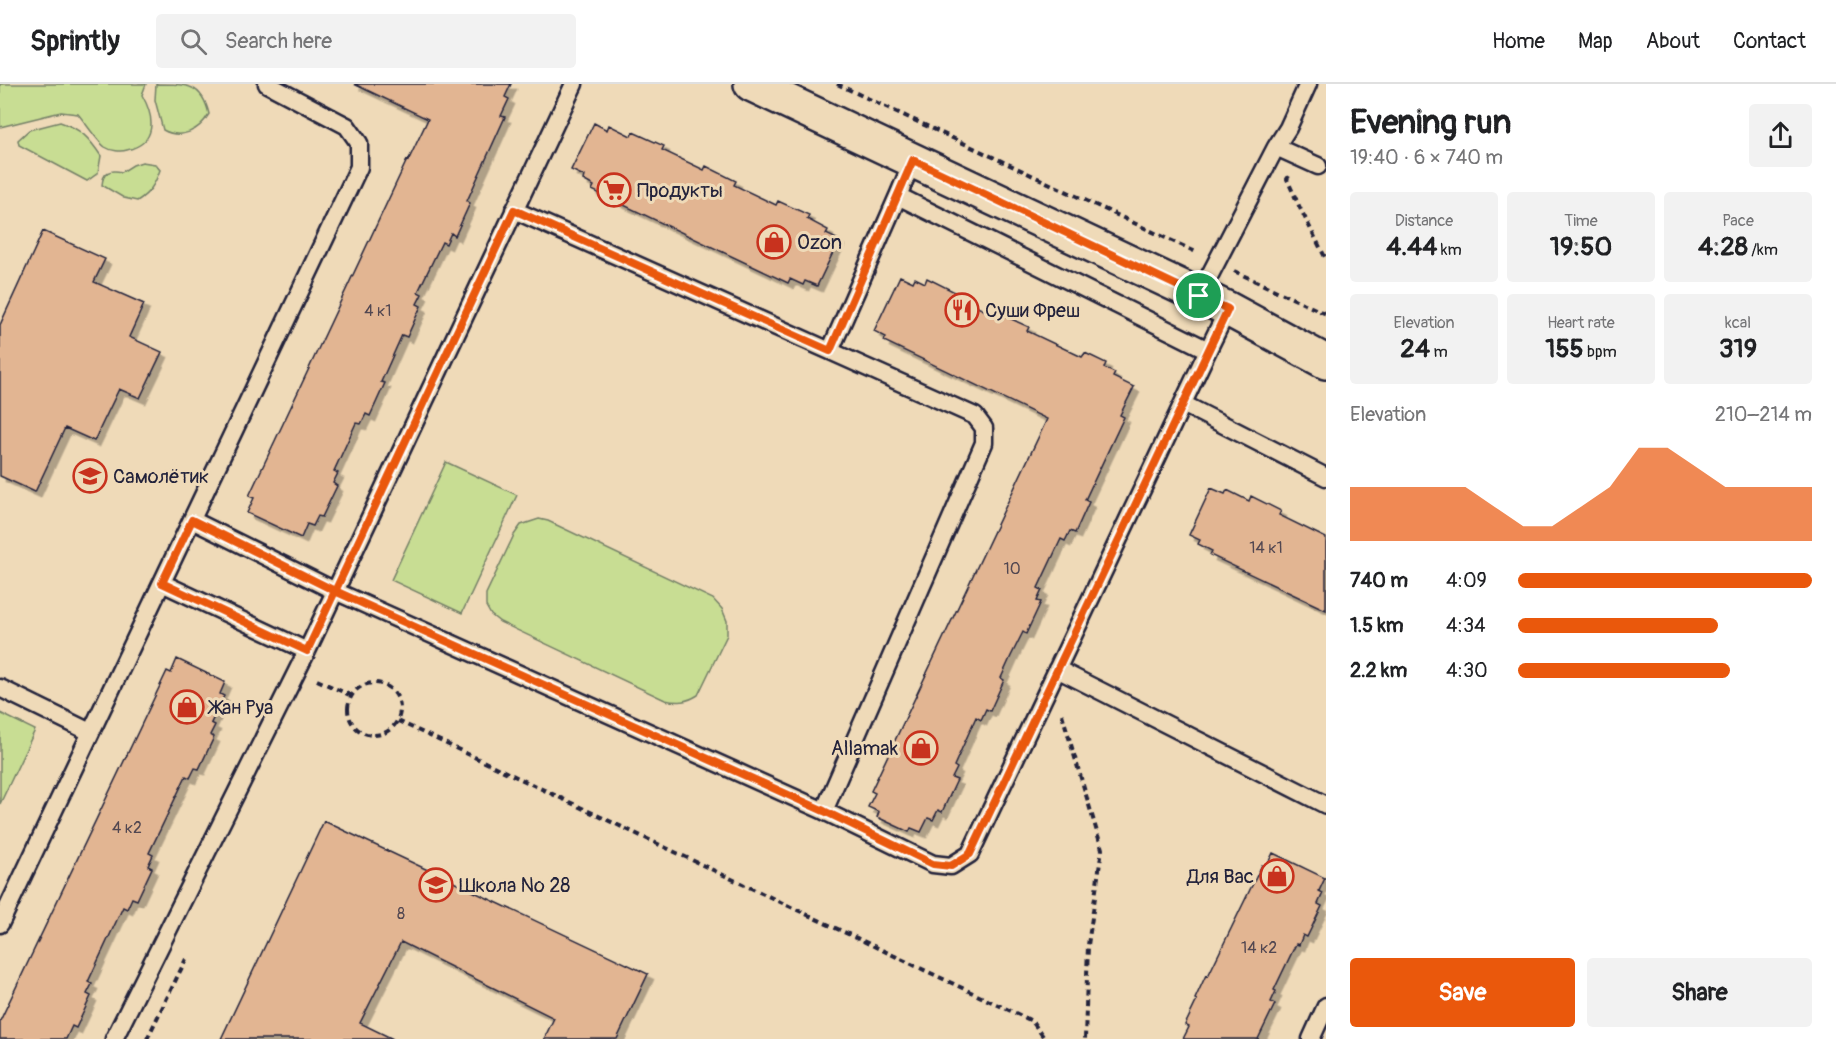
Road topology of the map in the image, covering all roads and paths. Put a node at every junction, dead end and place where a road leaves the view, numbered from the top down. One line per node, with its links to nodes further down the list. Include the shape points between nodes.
1 (267, 84): 21 (lane, via 347,126 359,143 359,167)
2 (574, 84): 11 (lane)
3 (752, 84): 8 (street)
4 (837, 84): 13 (path)
5 (1308, 84): 6 (lane)
6 (1276, 147): 7 (lane); 13 (lane)
7 (1298, 156): 9 (lane); 12 (path, via 1287,179)
8 (913, 160): 10 (lane); 14 (street)
9 (1318, 166)
10 (898, 196): 16 (lane); 17 (lane)
11 (514, 210): 17 (lane); 23 (lane)
12 (1326, 259)
13 (1216, 262): 14 (lane); 15 (path)
14 (1213, 302): 16 (lane); 18 (street)
15 (1326, 314)
16 (1208, 350): 19 (lane)
17 (830, 351): 33 (lane, via 975,416 984,428 984,443)
18 (1326, 362)
19 (1183, 404): 20 (lane); 25 (lane)
20 (1326, 477)
21 (192, 520): 22 (lane); 23 (lane)
22 (162, 583): 24 (lane); 31 (lane)
23 (335, 591): 24 (lane); 33 (lane)
24 (307, 651): 26 (lane)
25 (1057, 669): 27 (lane); 33 (lane, via 970,854 951,866 933,864)
26 (297, 670): 29 (path); 37 (lane)
27 (1079, 681): 32 (lane); 40 (path, via 1062,714 1102,849 1088,945)
28 (0, 688): 31 (lane)
29 (352, 696): 30 (path, via 367,684 384,685 397,696); 30 (path, via 348,710 360,731 368,735 385,733)
30 (398, 721): 39 (path, via 1032,1021)
31 (90, 732): 34 (lane)
32 (1326, 805)
33 (824, 811)
34 (0, 924)
35 (186, 959): 38 (path)
36 (1326, 1006): 41 (lane)
37 (114, 1039)
38 (147, 1039)
39 (1045, 1039)
40 (1085, 1039)
41 (1311, 1039)

